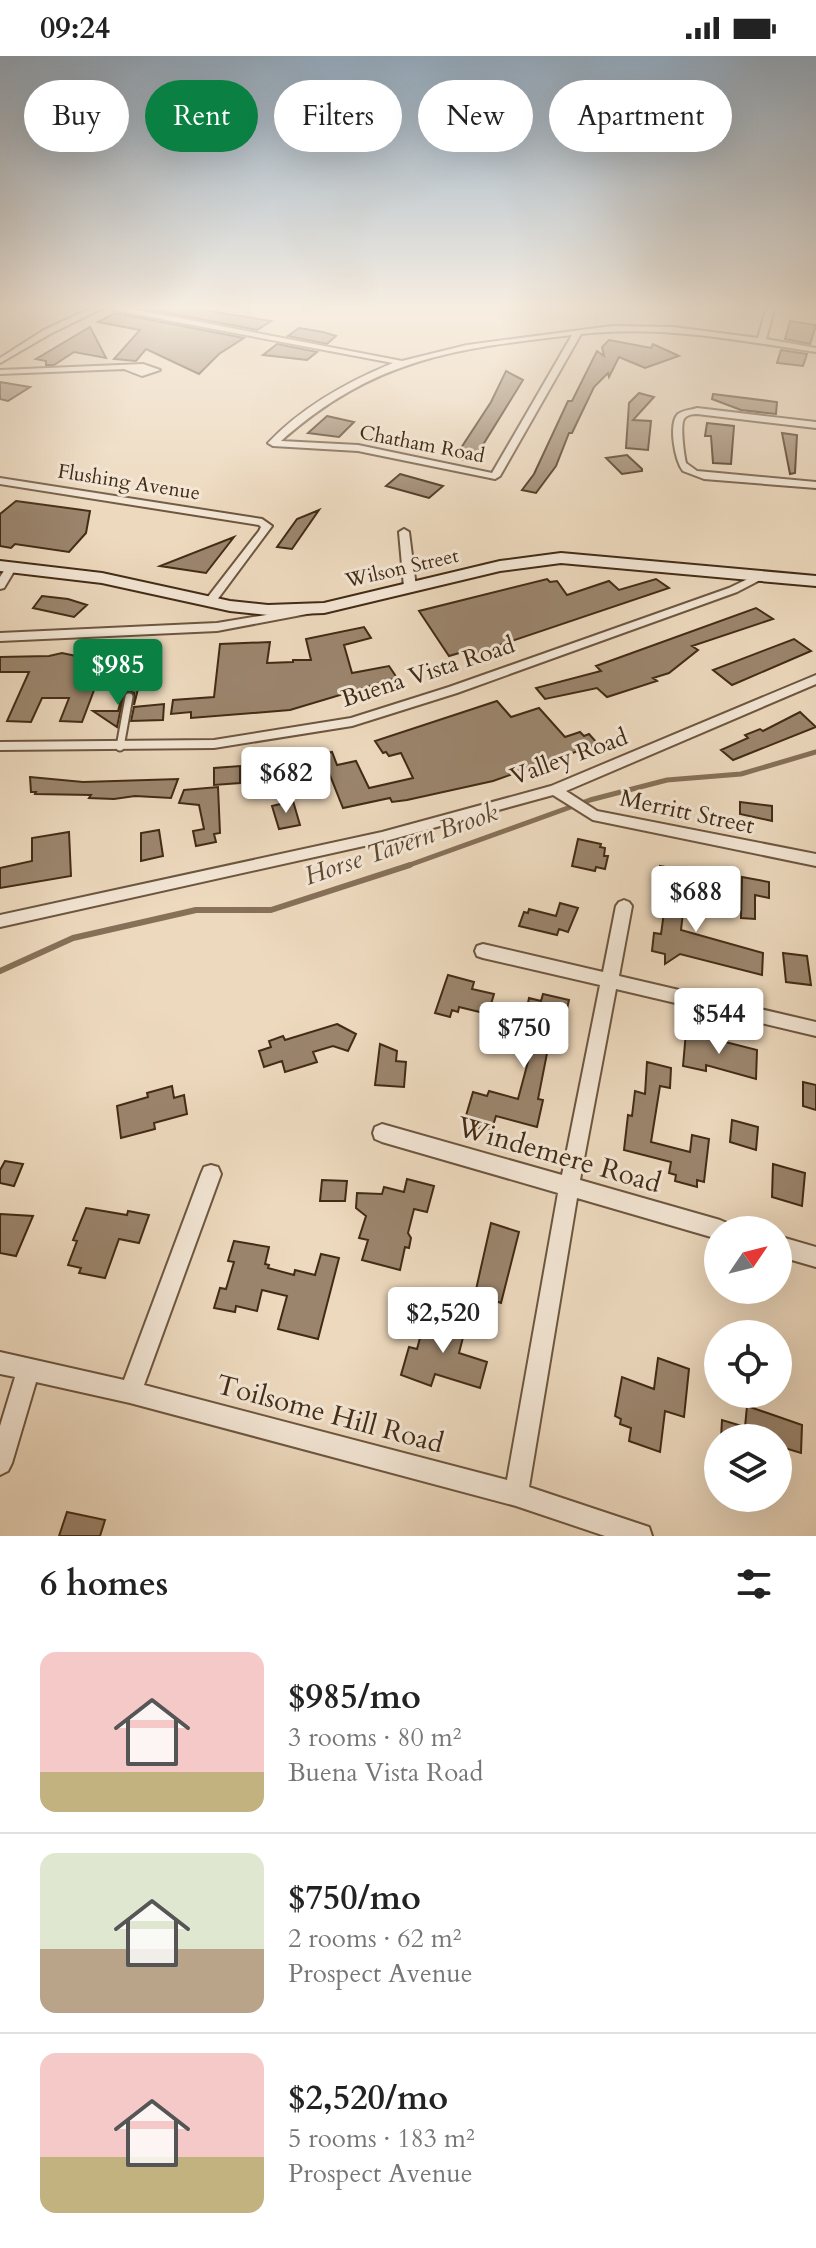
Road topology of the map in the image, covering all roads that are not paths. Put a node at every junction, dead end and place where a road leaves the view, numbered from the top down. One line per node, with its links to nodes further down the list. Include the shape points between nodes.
1 (371, 375): 2 (street, Chatham Road, via 333,393 273,443 358,448 495,476)
2 (553, 375)
3 (816, 425): 5 (street, via 703,411 679,419 680,464 686,471)
4 (0, 481): 12 (street, Flushing Avenue, via 265,524)
5 (816, 485)
6 (404, 532): 11 (street)
7 (5, 567): 10 (street); 12 (main road, Wilson Street, via 102,578)
8 (760, 576): 9 (main road, Wilson Street); 11 (main road, Wilson Street, via 561,558); 18 (street, Buena Vista Road, via 468,685 352,722 214,744)
9 (816, 581)
10 (0, 586)
11 (410, 587): 13 (main road, Wilson Street)
12 (210, 602): 13 (main road, Wilson Street, via 268,610)
13 (324, 608): 14 (street, via 217,627)
14 (0, 637)
15 (816, 679): 19 (street, Valley Road)
16 (129, 697): 18 (lane)
17 (0, 746): 18 (street, Buena Vista Road)
18 (120, 747)
19 (560, 794): 20 (street, Merritt Street, via 593,815); 22 (street, Valley Road)
20 (816, 860)
21 (624, 906): 24 (street)
22 (0, 921)
23 (483, 951): 24 (street)
24 (609, 982): 25 (street); 28 (street)
25 (816, 1029)
26 (382, 1133): 28 (street, Windemere Road)
27 (211, 1174): 34 (street)
28 (569, 1187): 29 (street, Windemere Road); 36 (street)
29 (704, 1225)
30 (792, 1250): 31 (street)
31 (816, 1257)
32 (0, 1363): 33 (street, Toilsome Hill Road)
33 (29, 1369): 34 (street, Toilsome Hill Road); 35 (street)
34 (130, 1392): 36 (street, Toilsome Hill Road)
35 (0, 1463)
36 (516, 1494): 37 (street, Toilsome Hill Road)
37 (640, 1536)

